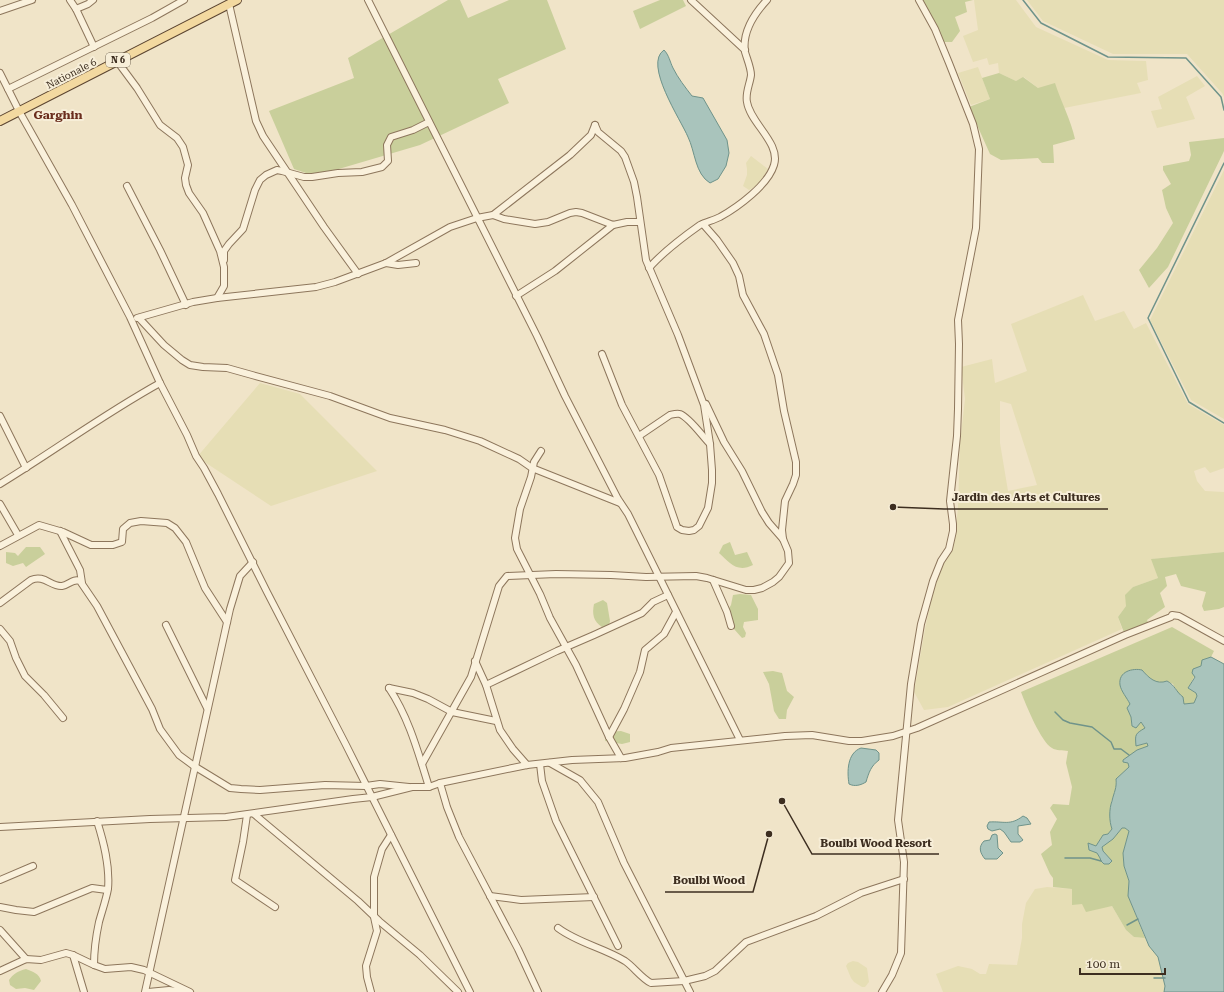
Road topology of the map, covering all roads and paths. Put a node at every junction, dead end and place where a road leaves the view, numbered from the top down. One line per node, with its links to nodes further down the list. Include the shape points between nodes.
1 (32, 0): 13 (street)
2 (70, 0): 12 (street)
3 (93, 0): 12 (street)
4 (184, 0): 10 (street)
5 (237, 0): 11 (main road, Nationale 6 / N 6)
6 (368, 0): 21 (street)
7 (691, 0): 15 (street)
8 (766, 0): 15 (street, via 750,23 745,38)
9 (919, 0): 75 (street, via 949,63 973,124 979,149 976,228 958,320 957,436 950,501 953,531 949,549 936,571 921,624 911,684)
10 (175, 2): 14 (street, via 152,18)
11 (229, 4): 16 (main road, Nationale 6 / N 6); 22 (street, via 256,120)
12 (76, 9): 14 (street)
13 (0, 12)
14 (94, 46): 18 (street)
15 (745, 50): 27 (street, via 751,74 746,102 772,148 774,166 762,184 746,198 720,217)
16 (117, 61): 19 (main road, Nationale 6 / N 6); 31 (street, via 160,125 181,142 188,166 186,185 203,212)
17 (0, 72): 18 (street)
18 (8, 89): 19 (street)
19 (19, 111): 20 (main road, Nationale 6 / N 6); 37 (street, via 72,205)
20 (0, 121)
21 (429, 122): 22 (street, via 391,137 388,161 382,167 362,172 312,177); 25 (street)
22 (287, 173): 31 (street, via 276,170 260,180 244,229 224,251); 33 (street)
23 (127, 186): 36 (street)
24 (493, 215): 25 (street); 26 (street, via 575,151 591,134 595,125 602,136 625,157 634,182); 28 (street, via 535,224 576,212)
25 (477, 218): 30 (street, via 450,227); 34 (street)
26 (640, 222): 28 (street); 32 (street, via 644,253)
27 (703, 224): 32 (street); 53 (street, via 733,263 743,295 764,334 778,375 796,462 796,475 785,502)
28 (613, 225): 34 (street, via 555,271)
29 (416, 262): 30 (street)
30 (386, 264): 33 (street)
31 (224, 267): 35 (street, via 224,286)
32 (649, 268): 41 (street)
33 (358, 274): 35 (street, via 316,287)
34 (516, 296): 49 (street)
35 (217, 298): 36 (street)
36 (186, 305): 38 (street)
37 (130, 317): 38 (street); 40 (street)
38 (139, 318): 47 (street, via 164,346 190,365 227,368 252,374 330,396 390,418 445,430 480,441)
39 (602, 354): 43 (street, via 617,393)
40 (160, 384): 46 (street, via 106,415); 55 (street)
41 (701, 396): 44 (street); 53 (street, via 762,512)
42 (0, 416): 46 (street)
43 (639, 436): 44 (street, via 676,413 681,414); 44 (street, via 659,476 677,527 689,531 700,526 708,508 712,484)
44 (710, 444)
45 (541, 451): 47 (street)
46 (26, 468): 48 (street)
47 (532, 468): 49 (street); 56 (street, via 515,538 517,549)
48 (0, 484)
49 (620, 503): 57 (street)
50 (0, 504): 52 (street)
51 (60, 531): 52 (street, via 38,525); 59 (street, via 80,570); 63 (street, via 91,545 113,545 122,542 123,529 130,523 141,520 167,523 175,528 186,542 205,588)
52 (18, 535): 54 (street)
53 (783, 539): 58 (street, via 789,563 773,582 762,588 746,590)
54 (0, 546)
55 (253, 562): 63 (street, via 240,576); 85 (street)
56 (529, 574): 57 (street); 68 (street); 69 (street, via 507,576 499,586)
57 (659, 577): 58 (street, via 696,576); 60 (street)
58 (713, 580): 65 (street)
59 (82, 583): 61 (street, via 78,579 59,586 37,578); 83 (street, via 152,708 160,729 179,755)
60 (668, 595): 62 (street); 68 (street, via 653,602 642,612)
61 (0, 603)
62 (676, 612): 76 (street, via 664,634 646,650 640,672); 77 (street)
63 (227, 622): 71 (street)
64 (166, 625): 71 (street)
65 (731, 626)
66 (0, 629): 73 (street, via 10,641 25,676)
67 (1224, 640): 75 (street, via 1180,616 1172,615)
68 (566, 647): 70 (street); 76 (street)
69 (476, 661): 70 (street); 72 (street, via 468,684)
70 (486, 685): 74 (street)
71 (207, 708): 83 (street)
72 (452, 712): 74 (street); 80 (street); 80 (street, via 413,693 389,688 409,726)
73 (63, 718)
74 (496, 720): 81 (street, via 506,739)
75 (907, 732): 77 (street, via 862,741 812,735); 95 (street, via 898,820)
76 (609, 737): 78 (street)
77 (740, 740): 78 (street, via 671,748)
78 (621, 758): 79 (street)
79 (550, 763): 82 (street); 111 (street, via 580,780 598,802 624,862)
80 (422, 764): 87 (street)
81 (527, 764): 82 (street); 84 (street)
82 (540, 764): 99 (street, via 542,781 556,821)
83 (194, 766): 85 (street, via 230,788 260,790 325,785); 90 (street)
84 (440, 783): 87 (street); 98 (street, via 452,822)
85 (366, 786): 86 (street, via 380,784); 88 (street)
86 (412, 787): 87 (street); 88 (street)
87 (428, 787)
88 (372, 797): 89 (street); 93 (street)
89 (251, 814): 90 (street); 101 (street, via 235,880); 102 (street)
90 (183, 819): 91 (street, via 150,818); 110 (street)
91 (97, 822): 92 (street); 97 (street, via 107,862)
92 (0, 827)
93 (391, 836): 102 (street, via 382,849 374,877); 118 (street)
94 (33, 866): 96 (street)
95 (904, 879): 111 (street, via 861,893 816,916 746,942 715,971); 121 (street, via 901,953)
96 (0, 880)
97 (107, 890): 100 (street, via 92,888 34,912); 108 (street, via 97,935)
98 (490, 896): 99 (street, via 521,900); 119 (street)
99 (594, 898): 105 (street)
100 (0, 907)
101 (275, 907)
102 (374, 916): 112 (street, via 377,931 366,966); 117 (street)
103 (558, 928): 111 (street, via 626,962 651,983)
104 (0, 930): 107 (street)
105 (618, 946)
106 (73, 955): 107 (street, via 66,953 41,960); 108 (street); 113 (street)
107 (26, 959): 109 (street)
108 (94, 965): 110 (street, via 105,969 131,967)
109 (0, 971)
110 (150, 972): 114 (street); 116 (street)
111 (684, 981): 120 (street)
112 (370, 991)
113 (84, 992)
114 (147, 992): 115 (street)
115 (183, 992)
116 (190, 992)
117 (458, 992)
118 (470, 992)
119 (538, 992)
120 (690, 992)
121 (882, 992)

